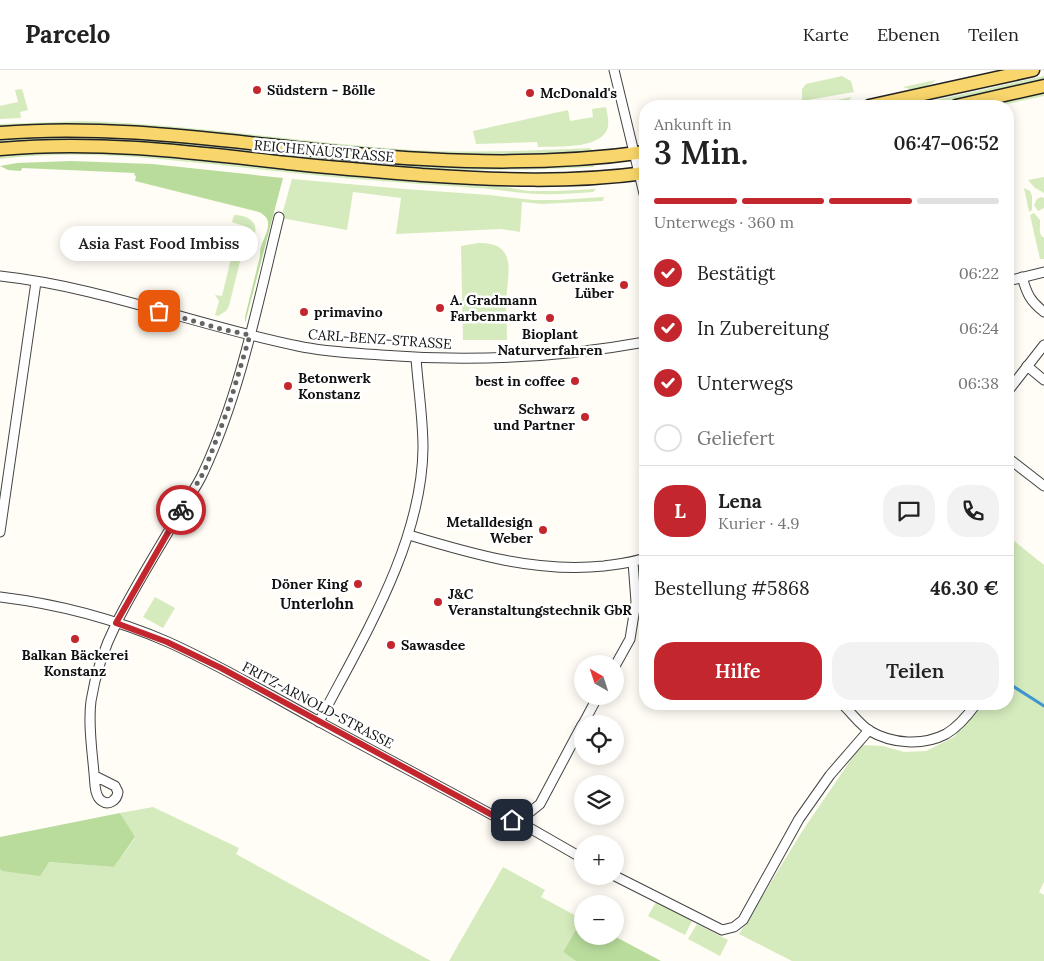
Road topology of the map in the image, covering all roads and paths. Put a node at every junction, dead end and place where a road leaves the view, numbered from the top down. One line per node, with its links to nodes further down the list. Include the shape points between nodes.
1 (614, 70): 8 (street)
2 (1033, 70): 4 (main road)
3 (1044, 86): 5 (main road)
4 (896, 100)
5 (982, 100)
6 (0, 134): 8 (main road, REICHENAUSTRASSE, via 63,130 122,132 417,159 519,161)
7 (0, 149): 9 (main road, REICHENAUSTRASSE, via 112,146 368,171 522,181)
8 (639, 153)
9 (639, 173)
10 (279, 217): 17 (street)
11 (1044, 272): 13 (street)
12 (0, 276): 15 (street, CARL-BENZ-STRASSE)
13 (1022, 277): 14 (street); 16 (street, via 1033,303)
14 (1014, 279)
15 (36, 282): 17 (street, CARL-BENZ-STRASSE, via 132,303); 26 (street)
16 (1044, 312)
17 (250, 335): 20 (street, CARL-BENZ-STRASSE, via 300,347); 31 (street, via 228,409 204,472)
18 (639, 343): 20 (street, CARL-BENZ-STRASSE, via 567,354 508,358)
19 (1044, 345): 21 (street)
20 (416, 358): 27 (street, via 423,448 420,484)
21 (1027, 366): 22 (street); 23 (street)
22 (1044, 380)
23 (1014, 383)
24 (1014, 463): 25 (street)
25 (1044, 486)
26 (0, 532)
27 (409, 535): 29 (street, via 465,552 528,565 564,568); 35 (street, via 377,611)
28 (639, 560): 29 (street)
29 (633, 562): 32 (street, via 636,602 630,639)
30 (0, 597): 31 (street, FRITZ-ARNOLD-STRASSE, via 79,612)
31 (116, 623): 35 (street, FRITZ-ARNOLD-STRASSE, via 167,642 221,668); 38 (street, via 91,702)
32 (621, 655)
33 (848, 710): 36 (street)
34 (971, 710): 36 (street, via 946,734 925,741 890,740)
35 (319, 722): 39 (street, FRITZ-ARNOLD-STRASSE, via 496,817)
36 (869, 730): 41 (street, via 799,819 743,920 734,927 722,930)
37 (574, 741): 39 (street, via 540,804)
38 (95, 776)
39 (520, 820): 40 (street, FRITZ-ARNOLD-STRASSE)
40 (574, 853)
41 (624, 881)

